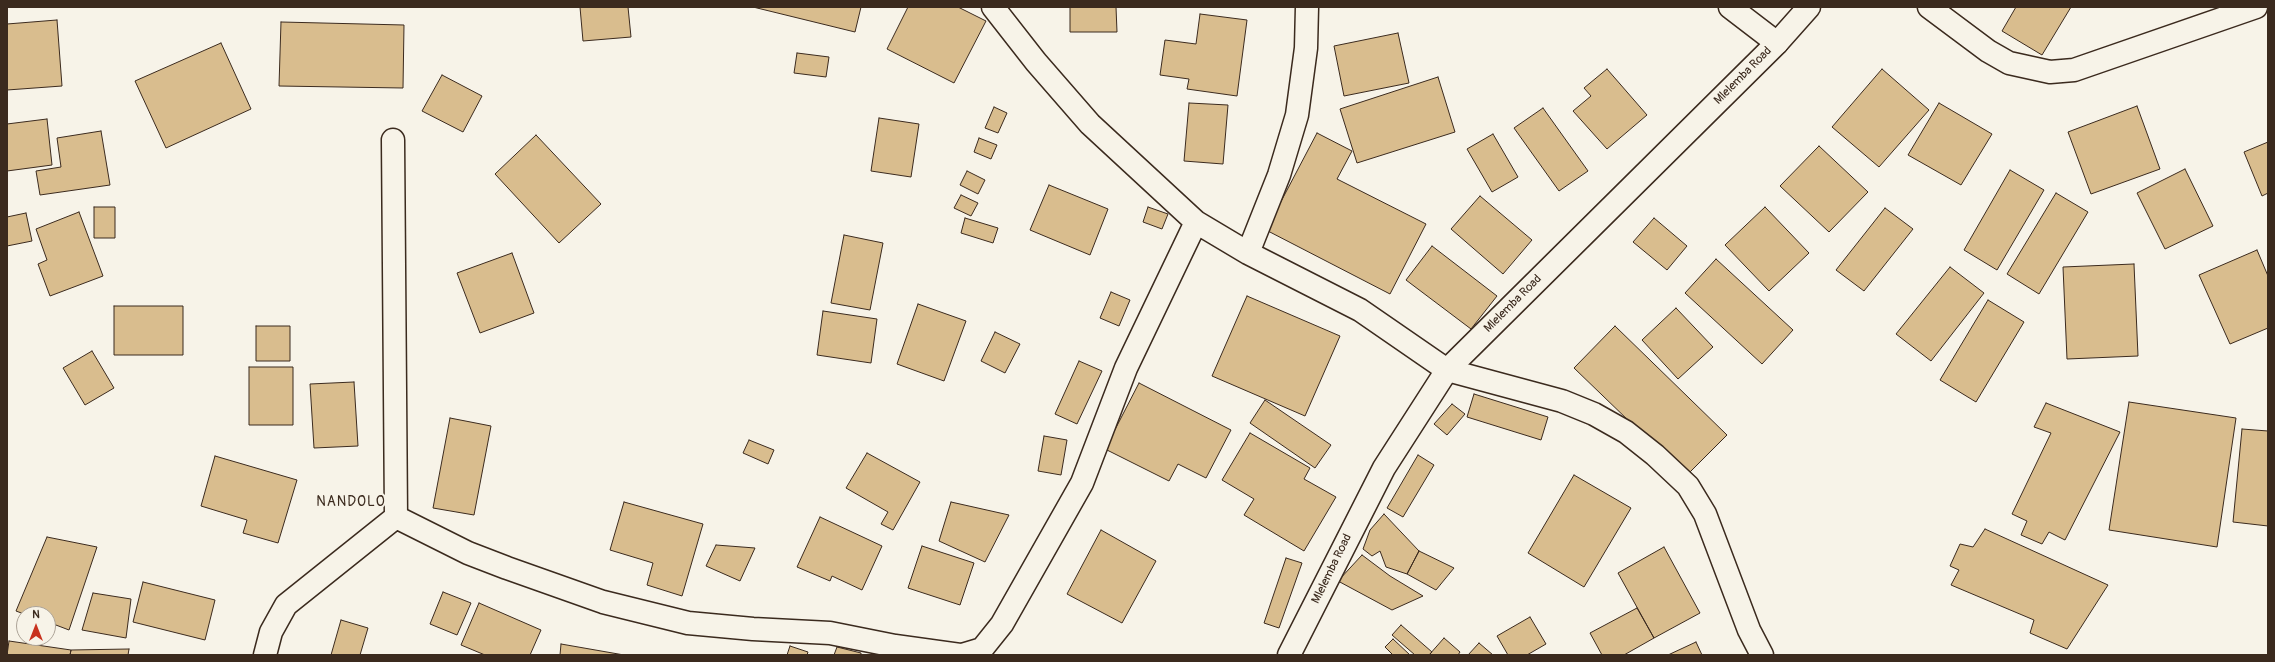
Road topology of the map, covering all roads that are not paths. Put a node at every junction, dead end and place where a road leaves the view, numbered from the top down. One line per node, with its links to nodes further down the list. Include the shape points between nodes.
1 (993, 7): 9 (street, via 1036,62 1090,124)
2 (1307, 7): 10 (street, via 1306,48 1297,115 1279,175)
3 (1730, 7): 7 (street)
4 (1809, 7): 7 (street, Mlelemba Road)
5 (1930, 7): 6 (street, via 2008,63 2050,72 2074,70)
6 (2256, 7)
7 (1777, 42): 11 (street, Mlelemba Road)
8 (393, 140): 12 (street)
9 (1196, 222): 10 (street); 14 (street, via 1126,368 1082,484 1002,624 982,648)
10 (1248, 253): 11 (street, via 1360,310)
11 (1447, 370): 15 (street, Mlelemba Road, via 1384,468); 16 (street, via 1562,401 1594,414 1626,432 1655,455 1688,486 1705,514)
12 (396, 517): 13 (street, via 286,605 271,632); 14 (street, via 468,553 603,602 681,621 830,634)
13 (265, 655)
14 (961, 655)
15 (1289, 655)
16 (1762, 655)

